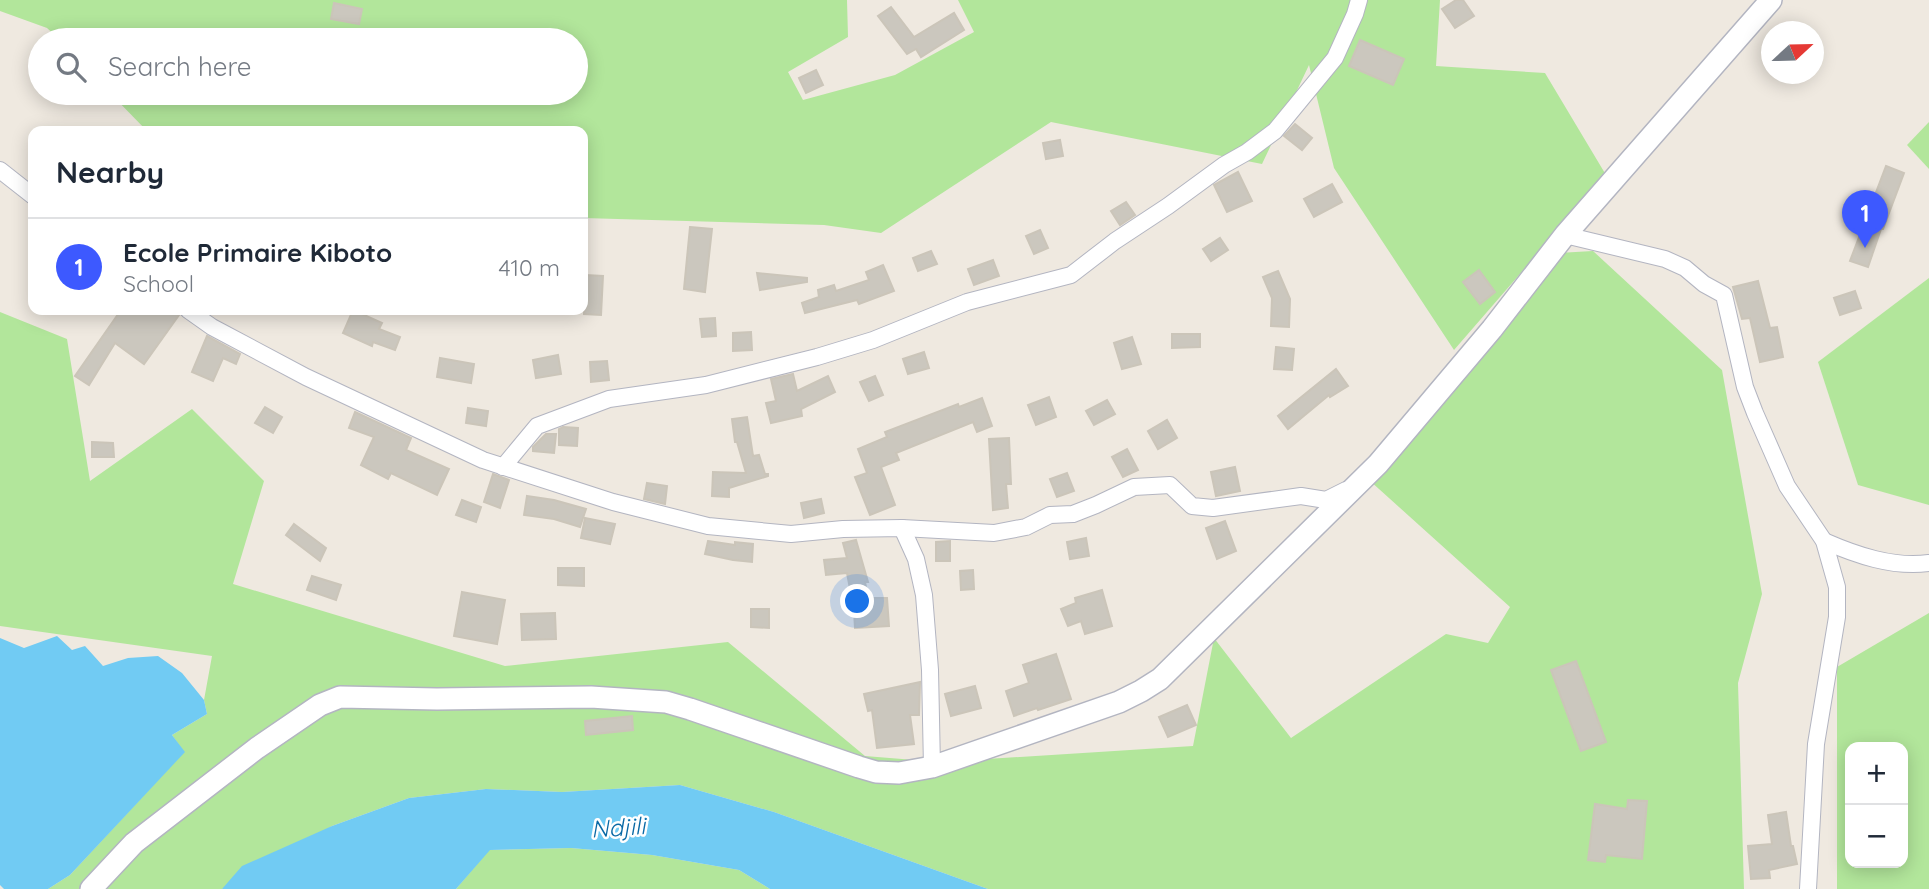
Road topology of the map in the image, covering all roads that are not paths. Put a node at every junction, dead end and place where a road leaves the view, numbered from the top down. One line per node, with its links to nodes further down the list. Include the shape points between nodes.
1 (1359, 0): 8 (street, via 1335,58 1275,131 1071,275 967,302 817,357 706,385 608,399 537,426)
2 (1771, 0): 5 (street)
3 (0, 170): 4 (street)
4 (28, 192)
5 (1565, 235): 7 (street); 10 (street, via 1665,259 1724,295 1755,413 1787,486)
6 (195, 315): 8 (street, via 306,377)
7 (1378, 464): 9 (street, via 1326,500 1301,496 1213,508 1192,506 1170,485 1134,486 1073,514 1050,515 1026,527 994,533); 12 (street, via 1160,679 1119,702)
8 (503, 467): 9 (street, via 708,526 790,534)
9 (902, 528): 12 (street, via 916,559 924,595)
10 (1824, 541): 11 (street, via 1889,562); 14 (street, via 1837,587 1837,617 1816,744)
11 (1929, 563)
12 (932, 767): 13 (street, via 899,773 868,769 666,702 591,696 340,697 320,705 247,756 134,843)
13 (91, 889)
14 (1808, 889)

